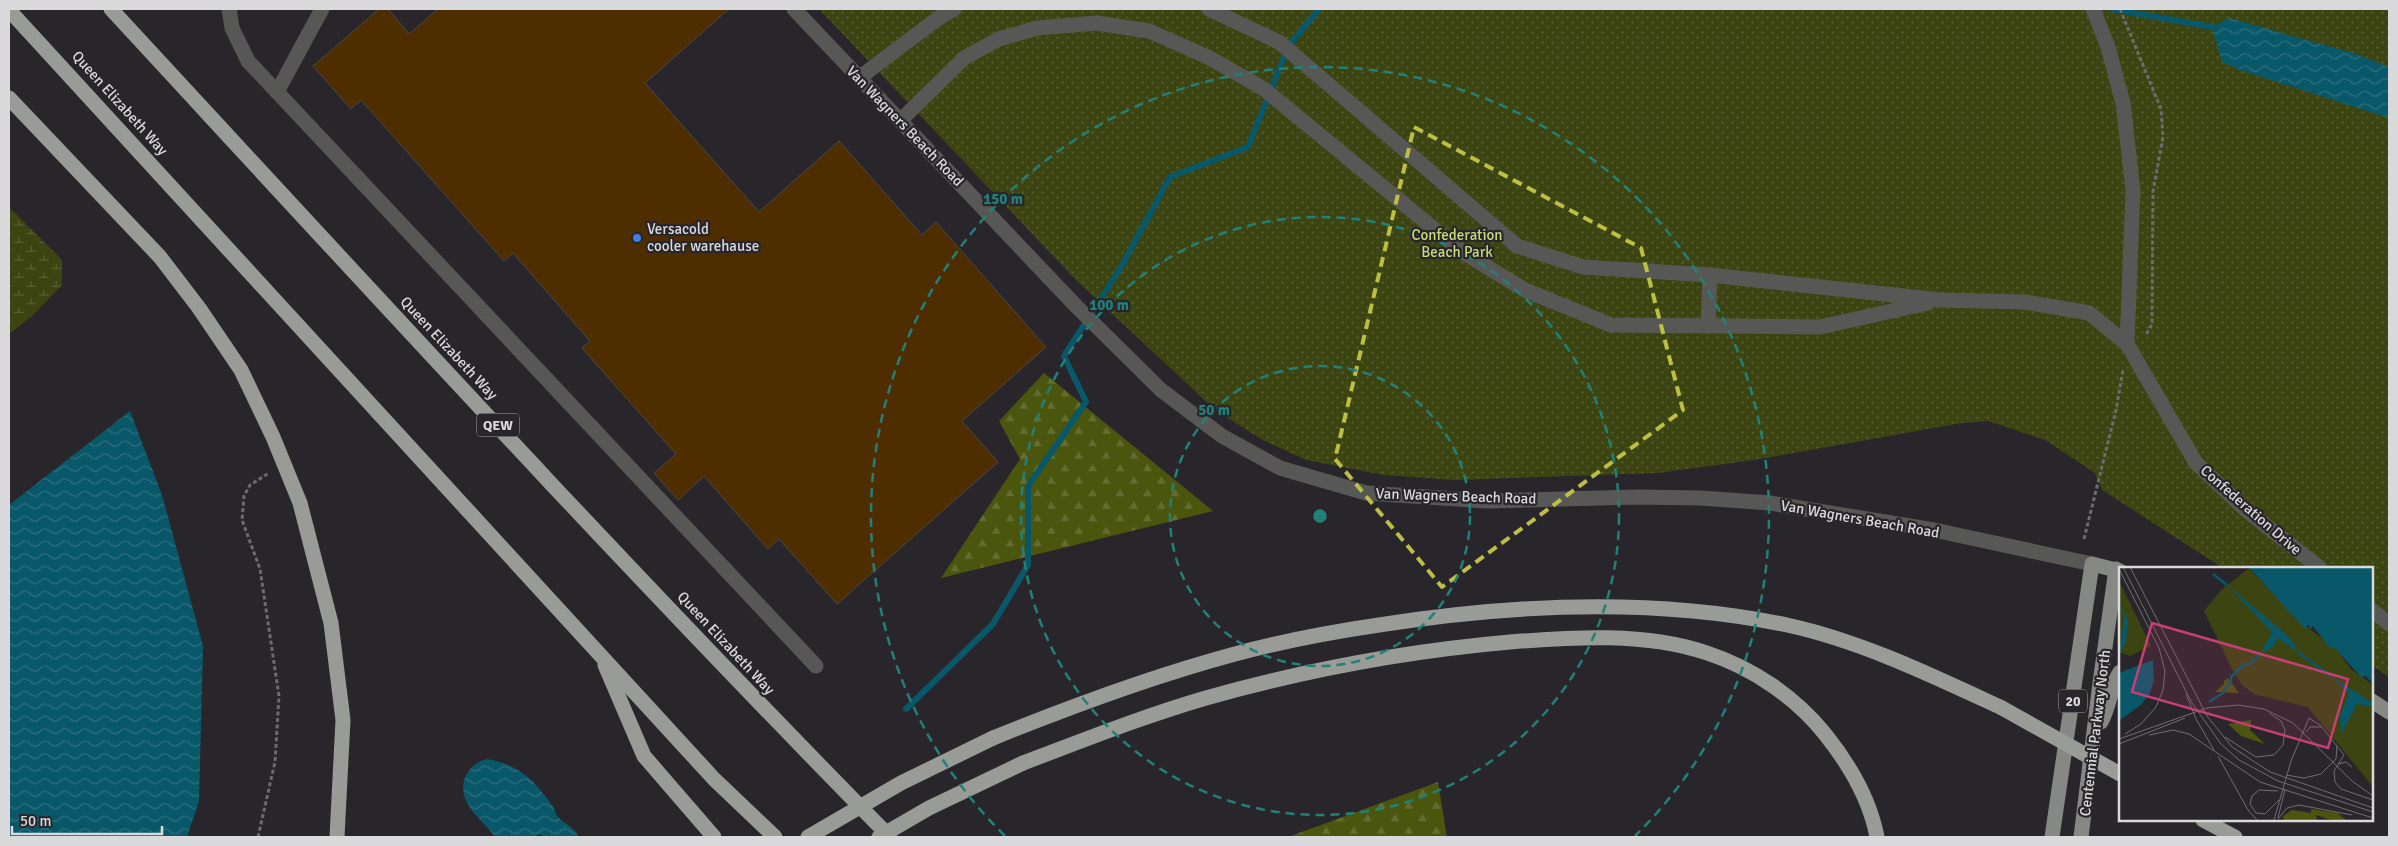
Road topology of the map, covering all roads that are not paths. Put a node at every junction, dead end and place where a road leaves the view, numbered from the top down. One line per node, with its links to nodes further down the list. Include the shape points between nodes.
1 (111, 9): 36 (highway, Queen Elizabeth Way / QEW, via 758,702)
2 (229, 9): 11 (street, via 238,44 248,61)
3 (322, 9): 11 (street)
4 (794, 9): 10 (street, Van Wagners Beach Road)
5 (954, 9): 10 (street)
6 (1209, 9): 14 (street, via 1279,42 1517,246 1583,267)
7 (2093, 9): 17 (street, via 2108,47 2123,104 2133,190)
8 (9, 10): 23 (highway, Queen Elizabeth Way)
9 (1096, 16): 13 (street, via 999,39 964,58); 16 (street, via 1149,31 1208,57 1264,90 1460,251 1525,290 1611,325)
10 (860, 78): 13 (street, Van Wagners Beach Road)
11 (277, 92): 24 (street)
12 (9, 98): 31 (highway, via 160,257 199,308 241,370 284,464 300,503 331,623 342,720)
13 (900, 121): 18 (street, Van Wagners Beach Road, via 1076,306 1161,390 1222,436 1280,468 1366,493 1487,500 1638,497 1770,503 1934,530)
14 (1710, 275): 15 (street); 16 (street)
15 (1940, 300): 16 (street, via 1820,327); 17 (street, via 2025,302 2089,313)
16 (1708, 326)
17 (2127, 344): 19 (street, Confederation Drive, via 2196,463 2246,510)
18 (2092, 564): 20 (main road); 38 (main road, Centennial Parkway North / 20)
19 (2319, 567)
20 (2118, 570): 28 (main road, Centennial Parkway North / 20)
21 (2373, 611): 22 (street)
22 (2389, 624)
23 (600, 655): 32 (highway, via 644,756); 33 (highway, Queen Elizabeth Way, via 714,779)
24 (816, 666)
25 (2119, 673): 28 (main road)
26 (2373, 701): 27 (main road)
27 (2389, 712)
28 (2095, 732): 39 (main road, Centennial Parkway North / 20)
29 (2119, 773): 34 (highway, bridge, via 2002,708 1921,671 1788,625 1711,612 1630,607 1542,607 1439,615 1318,634 1236,654 1073,705 993,738 901,783)
30 (2205, 821): 40 (highway)
31 (337, 837)
32 (714, 837)
33 (775, 837)
34 (808, 837)
35 (879, 837): 37 (highway, bridge, via 929,808 1023,763 1205,698 1317,670 1438,648 1547,639 1623,638 1666,643 1707,653 1739,666 1777,688 1812,718 1837,748 1858,782)
36 (890, 837)
37 (1877, 837)
38 (2052, 837)
39 (2081, 837)
40 (2235, 837)

